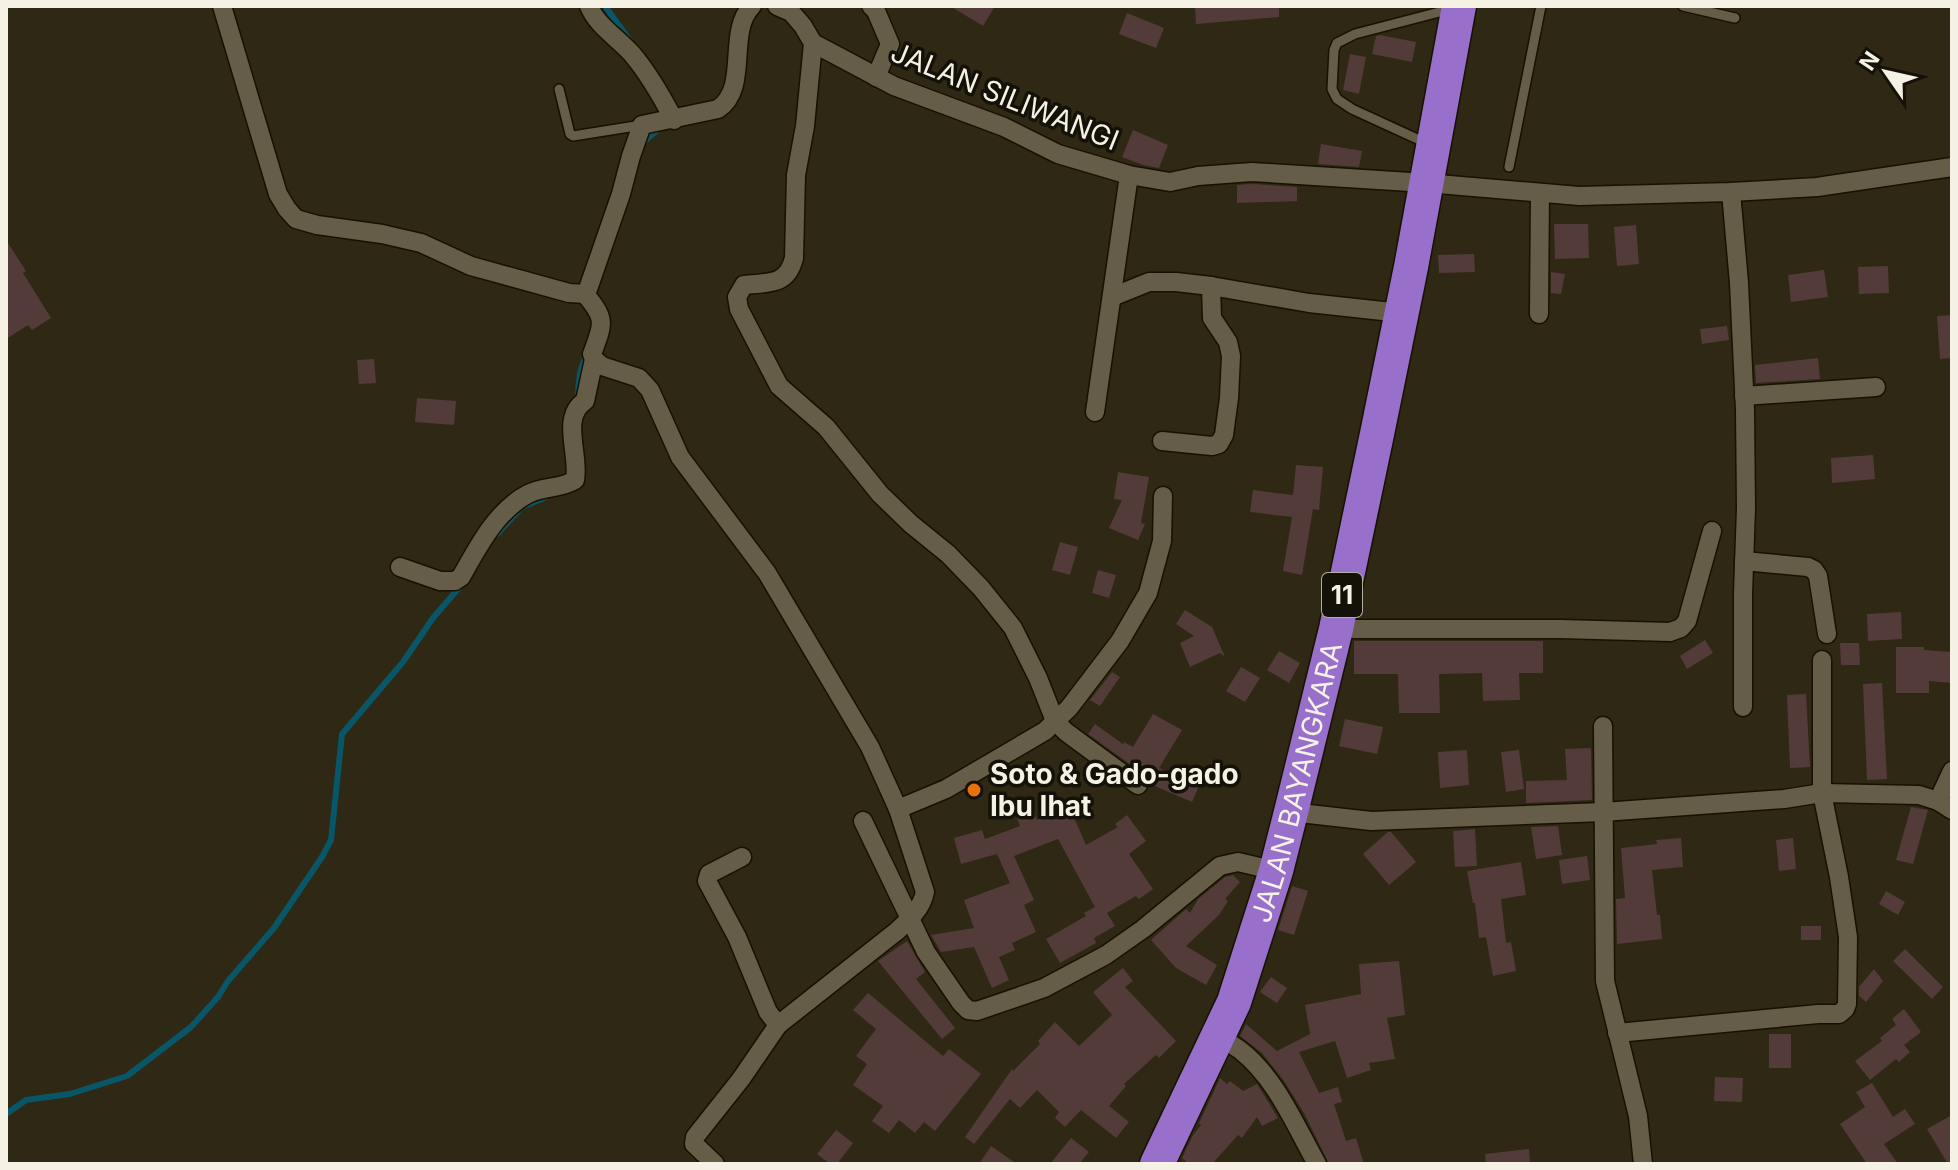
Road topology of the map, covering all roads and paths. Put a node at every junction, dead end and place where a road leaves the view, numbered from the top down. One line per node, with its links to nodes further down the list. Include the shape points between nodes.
1 (222, 6): 23 (street, via 278,194 296,219 421,243 471,266)
2 (589, 6): 13 (street, via 631,54)
3 (752, 6): 13 (street, via 741,27 727,102)
4 (777, 6): 10 (street, JALAN SILIWANGI, via 791,12)
5 (871, 6): 11 (street, via 890,44)
6 (1459, 6): 15 (highway, JALAN BAYANGKARA / 11); 15 (lane, via 1355,34 1334,50 1332,89 1337,99)
7 (1541, 6): 16 (lane)
8 (1683, 6): 9 (lane)
9 (1735, 18)
10 (813, 43): 11 (street, JALAN SILIWANGI); 40 (street, via 796,175 791,270 780,281 744,285 737,297 739,309 779,386 826,427 880,494 948,554 1013,628)
11 (876, 77): 18 (street, JALAN SILIWANGI, via 1058,154)
12 (559, 89): 14 (lane, via 573,136)
13 (674, 120): 14 (street)
14 (642, 125): 23 (street, via 588,289)
15 (1433, 146): 19 (highway, JALAN BAYANGKARA / 11)
16 (1509, 167)
17 (1952, 167): 20 (street, JALAN SILIWANGI, via 1817,187)
18 (1129, 175): 19 (street, JALAN SILIWANGI, via 1170,182 1252,172); 24 (street)
19 (1426, 183): 21 (street, JALAN SILIWANGI); 25 (highway, JALAN BAYANGKARA / 11)
20 (1731, 192): 21 (street, JALAN SILIWANGI); 29 (street)
21 (1540, 193): 26 (street)
22 (1211, 286): 24 (street, via 1149,282); 25 (street); 31 (street, via 1212,318 1231,356 1224,435 1215,446)
23 (581, 294): 27 (street, via 597,308 601,323)
24 (1112, 297): 30 (street)
25 (1401, 313): 36 (highway, JALAN BAYANGKARA / 11)
26 (1539, 314)
27 (594, 359): 35 (street, via 585,401 576,410 574,481 516,502 486,534 455,581); 46 (street, via 648,386 680,457 767,573 870,747)
28 (1876, 387): 29 (street)
29 (1744, 396): 34 (street)
30 (1095, 412)
31 (1162, 441)
32 (1163, 496): 40 (street, via 1162,541 1148,593 1120,641)
33 (1712, 531): 36 (street, via 1687,621 1670,632)
34 (1744, 561): 37 (street, via 1814,570); 39 (street)
35 (400, 567)
36 (1336, 629): 47 (highway, JALAN BAYANGKARA / 11)
37 (1827, 634)
38 (1822, 660): 44 (street)
39 (1743, 707)
40 (1055, 721): 43 (street); 46 (street, via 946,789)
41 (1603, 726): 48 (street)
42 (1952, 771): 45 (street)
43 (1138, 785)
44 (1822, 793): 45 (street, via 1919,795); 48 (street); 54 (street, via 1848,937 1845,1009 1839,1014)
45 (1945, 806)
46 (898, 809): 52 (street, via 925,892)
47 (1291, 812): 48 (street, via 1371,821); 51 (highway, JALAN BAYANGKARA / 11)
48 (1603, 812): 54 (street, via 1605,981)
49 (863, 821): 52 (street)
50 (742, 857): 53 (street, via 709,874 707,881)
51 (1276, 871): 52 (street, via 1238,862 1220,866 1106,955 1044,988 977,1011 961,1003); 55 (highway, JALAN BAYANGKARA / 11)
52 (909, 919): 53 (street)
53 (778, 1025): 56 (street, via 695,1137 694,1144)
54 (1617, 1033): 59 (street, via 1638,1116)
55 (1219, 1037): 57 (highway, JALAN BAYANGKARA / 11); 58 (street, via 1268,1080)
56 (715, 1164)
57 (1157, 1164)
58 (1317, 1164)
59 (1643, 1164)

